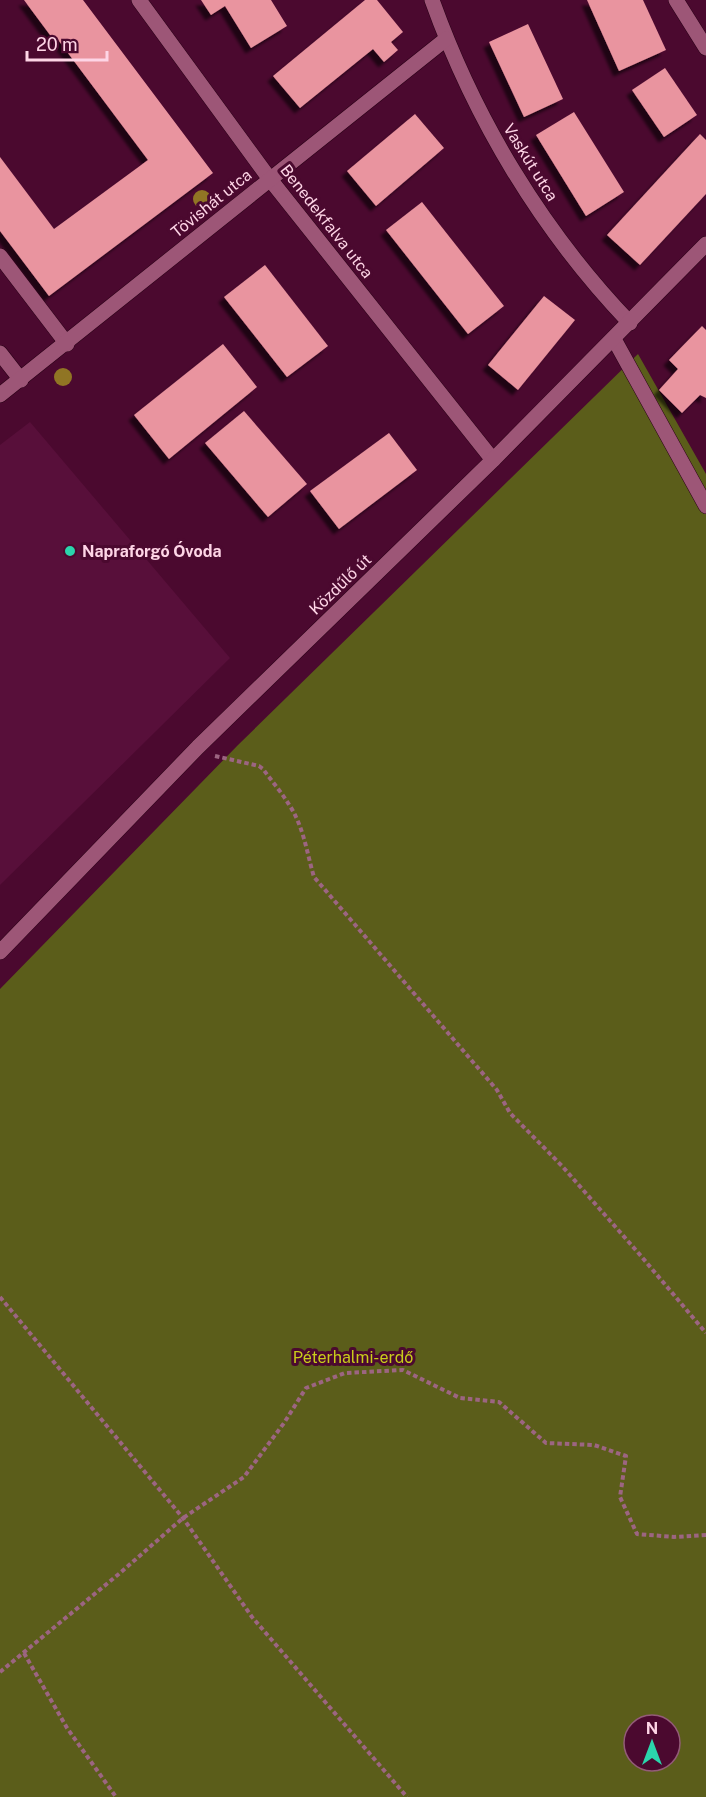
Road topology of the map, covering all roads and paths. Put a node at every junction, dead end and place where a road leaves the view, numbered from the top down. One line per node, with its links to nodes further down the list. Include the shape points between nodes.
1 (139, 0): 6 (street, Benedekfalva utca)
2 (432, 0): 4 (street, Vaskút utca)
3 (675, 0): 5 (street)
4 (446, 39): 6 (street, Tövishát utca); 9 (street, Vaskút utca, via 474,102 510,166 558,239)
5 (706, 48)
6 (269, 178): 11 (street, Tövishát utca); 15 (street, Benedekfalva utca)
7 (706, 244): 9 (street, Közdűlő út)
8 (0, 256): 11 (street)
9 (630, 323): 10 (street, Közdűlő út)
10 (614, 339): 15 (street, Közdűlő út); 16 (street)
11 (67, 344): 13 (street, Tövishát utca)
12 (0, 353): 13 (street)
13 (21, 380): 14 (street, Tövishát utca)
14 (0, 395)
15 (493, 460): 17 (street, Közdűlő út)
16 (706, 506)
17 (198, 747): 18 (street, Közdűlő út); 20 (path, via 218,758 263,769 296,815 314,877 497,1090 510,1113 594,1202)
18 (0, 952)
19 (0, 1297): 21 (path)
20 (706, 1333)
21 (183, 1518): 22 (path, via 243,1477 306,1388 345,1373 404,1370 460,1398 499,1402 546,1443 594,1445 626,1456 620,1497 637,1534); 23 (path); 26 (path, via 252,1617)
22 (706, 1535)
23 (24, 1653): 24 (path); 25 (path, via 67,1728)
24 (0, 1672)
25 (116, 1797)
26 (407, 1797)

